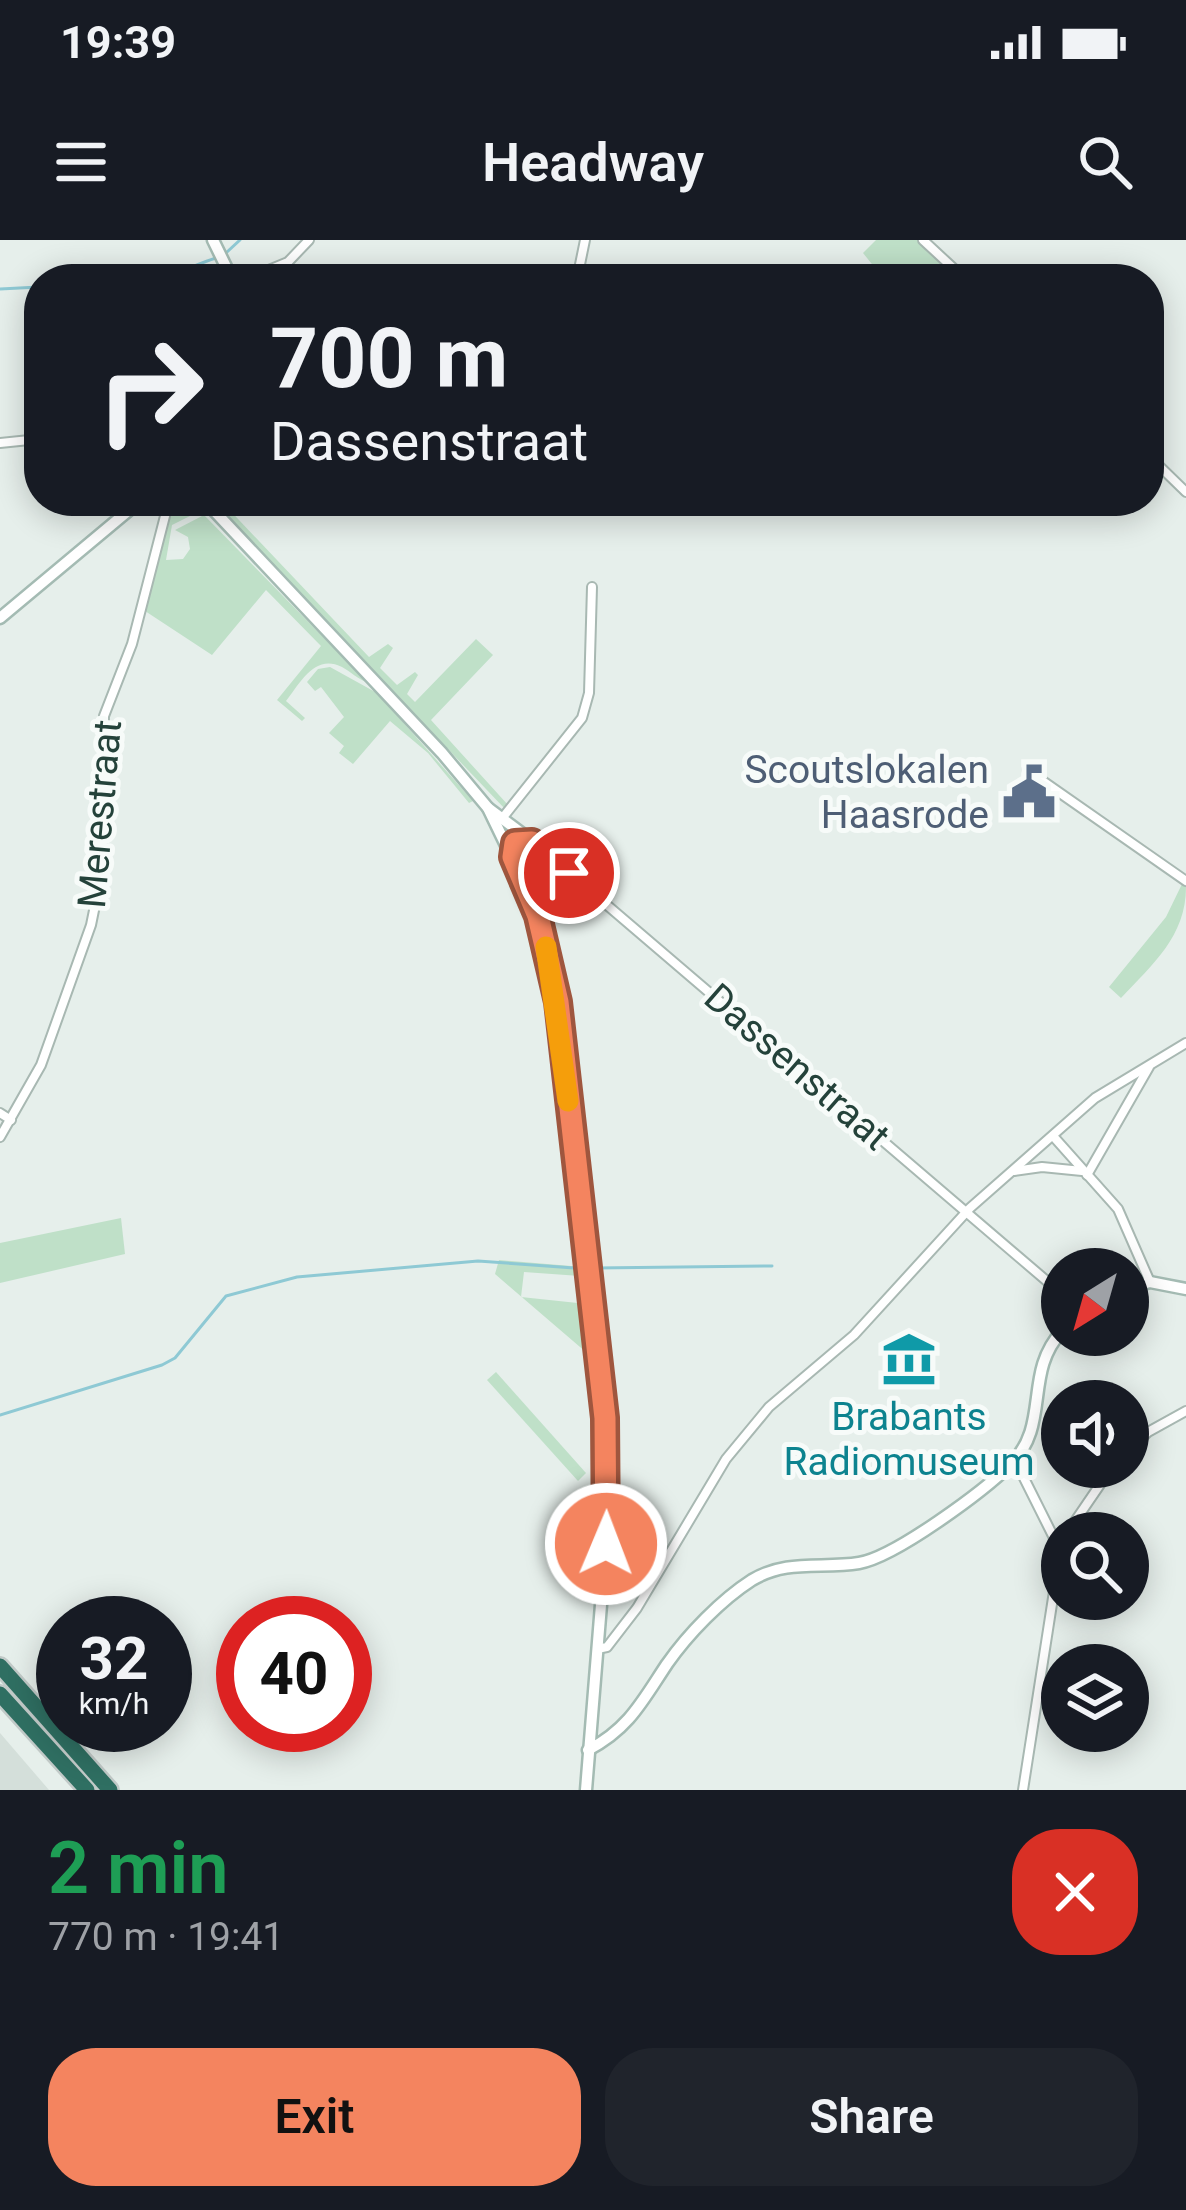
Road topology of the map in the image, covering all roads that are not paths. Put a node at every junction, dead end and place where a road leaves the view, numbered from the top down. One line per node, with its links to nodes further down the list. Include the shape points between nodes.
1 (308, 240): 3 (street)
2 (923, 240): 4 (street)
3 (283, 264)
4 (949, 264)
5 (1164, 471): 6 (street)
6 (1186, 492)
7 (122, 516): 11 (street)
8 (165, 516): 20 (street, Merestraat, via 104,716 101,876 92,925 41,1065)
9 (216, 516): 13 (street)
10 (592, 587): 13 (street, via 590,693 582,718)
11 (0, 618)
12 (1027, 770): 16 (street)
13 (496, 815): 14 (street); 14 (street)
14 (515, 840): 15 (street, Dassenstraat); 35 (street, via 513,857 556,989 604,1402 608,1511)
15 (532, 842): 25 (street, Dassenstraat)
16 (1186, 881)
17 (1186, 1043): 18 (street)
18 (1152, 1063): 21 (street); 24 (street)
19 (0, 1113): 20 (street)
20 (11, 1120): 22 (street, Merestraat)
21 (1053, 1136): 23 (street); 24 (street)
22 (0, 1137)
23 (1012, 1172): 24 (street); 25 (street)
24 (1086, 1173): 27 (street, via 1130,1228)
25 (968, 1213): 26 (street, Dassenstraat); 35 (street, via 854,1335 746,1433 637,1609)
26 (1041, 1276)
27 (1150, 1282): 28 (street)
28 (1186, 1289)
29 (1046, 1356): 32 (street, via 1033,1427)
30 (1186, 1412): 31 (street)
31 (1149, 1431)
32 (1015, 1460): 33 (street); 38 (street, via 889,1553 857,1563 791,1565 748,1582 689,1637 634,1717)
33 (1046, 1512)
34 (1051, 1620): 42 (street)
35 (597, 1649): 38 (street)
36 (0, 1666): 40 (highway)
37 (0, 1694): 39 (highway)
38 (588, 1750): 41 (street)
39 (87, 1790)
40 (110, 1790)
41 (586, 1790)
42 (1023, 1790)

